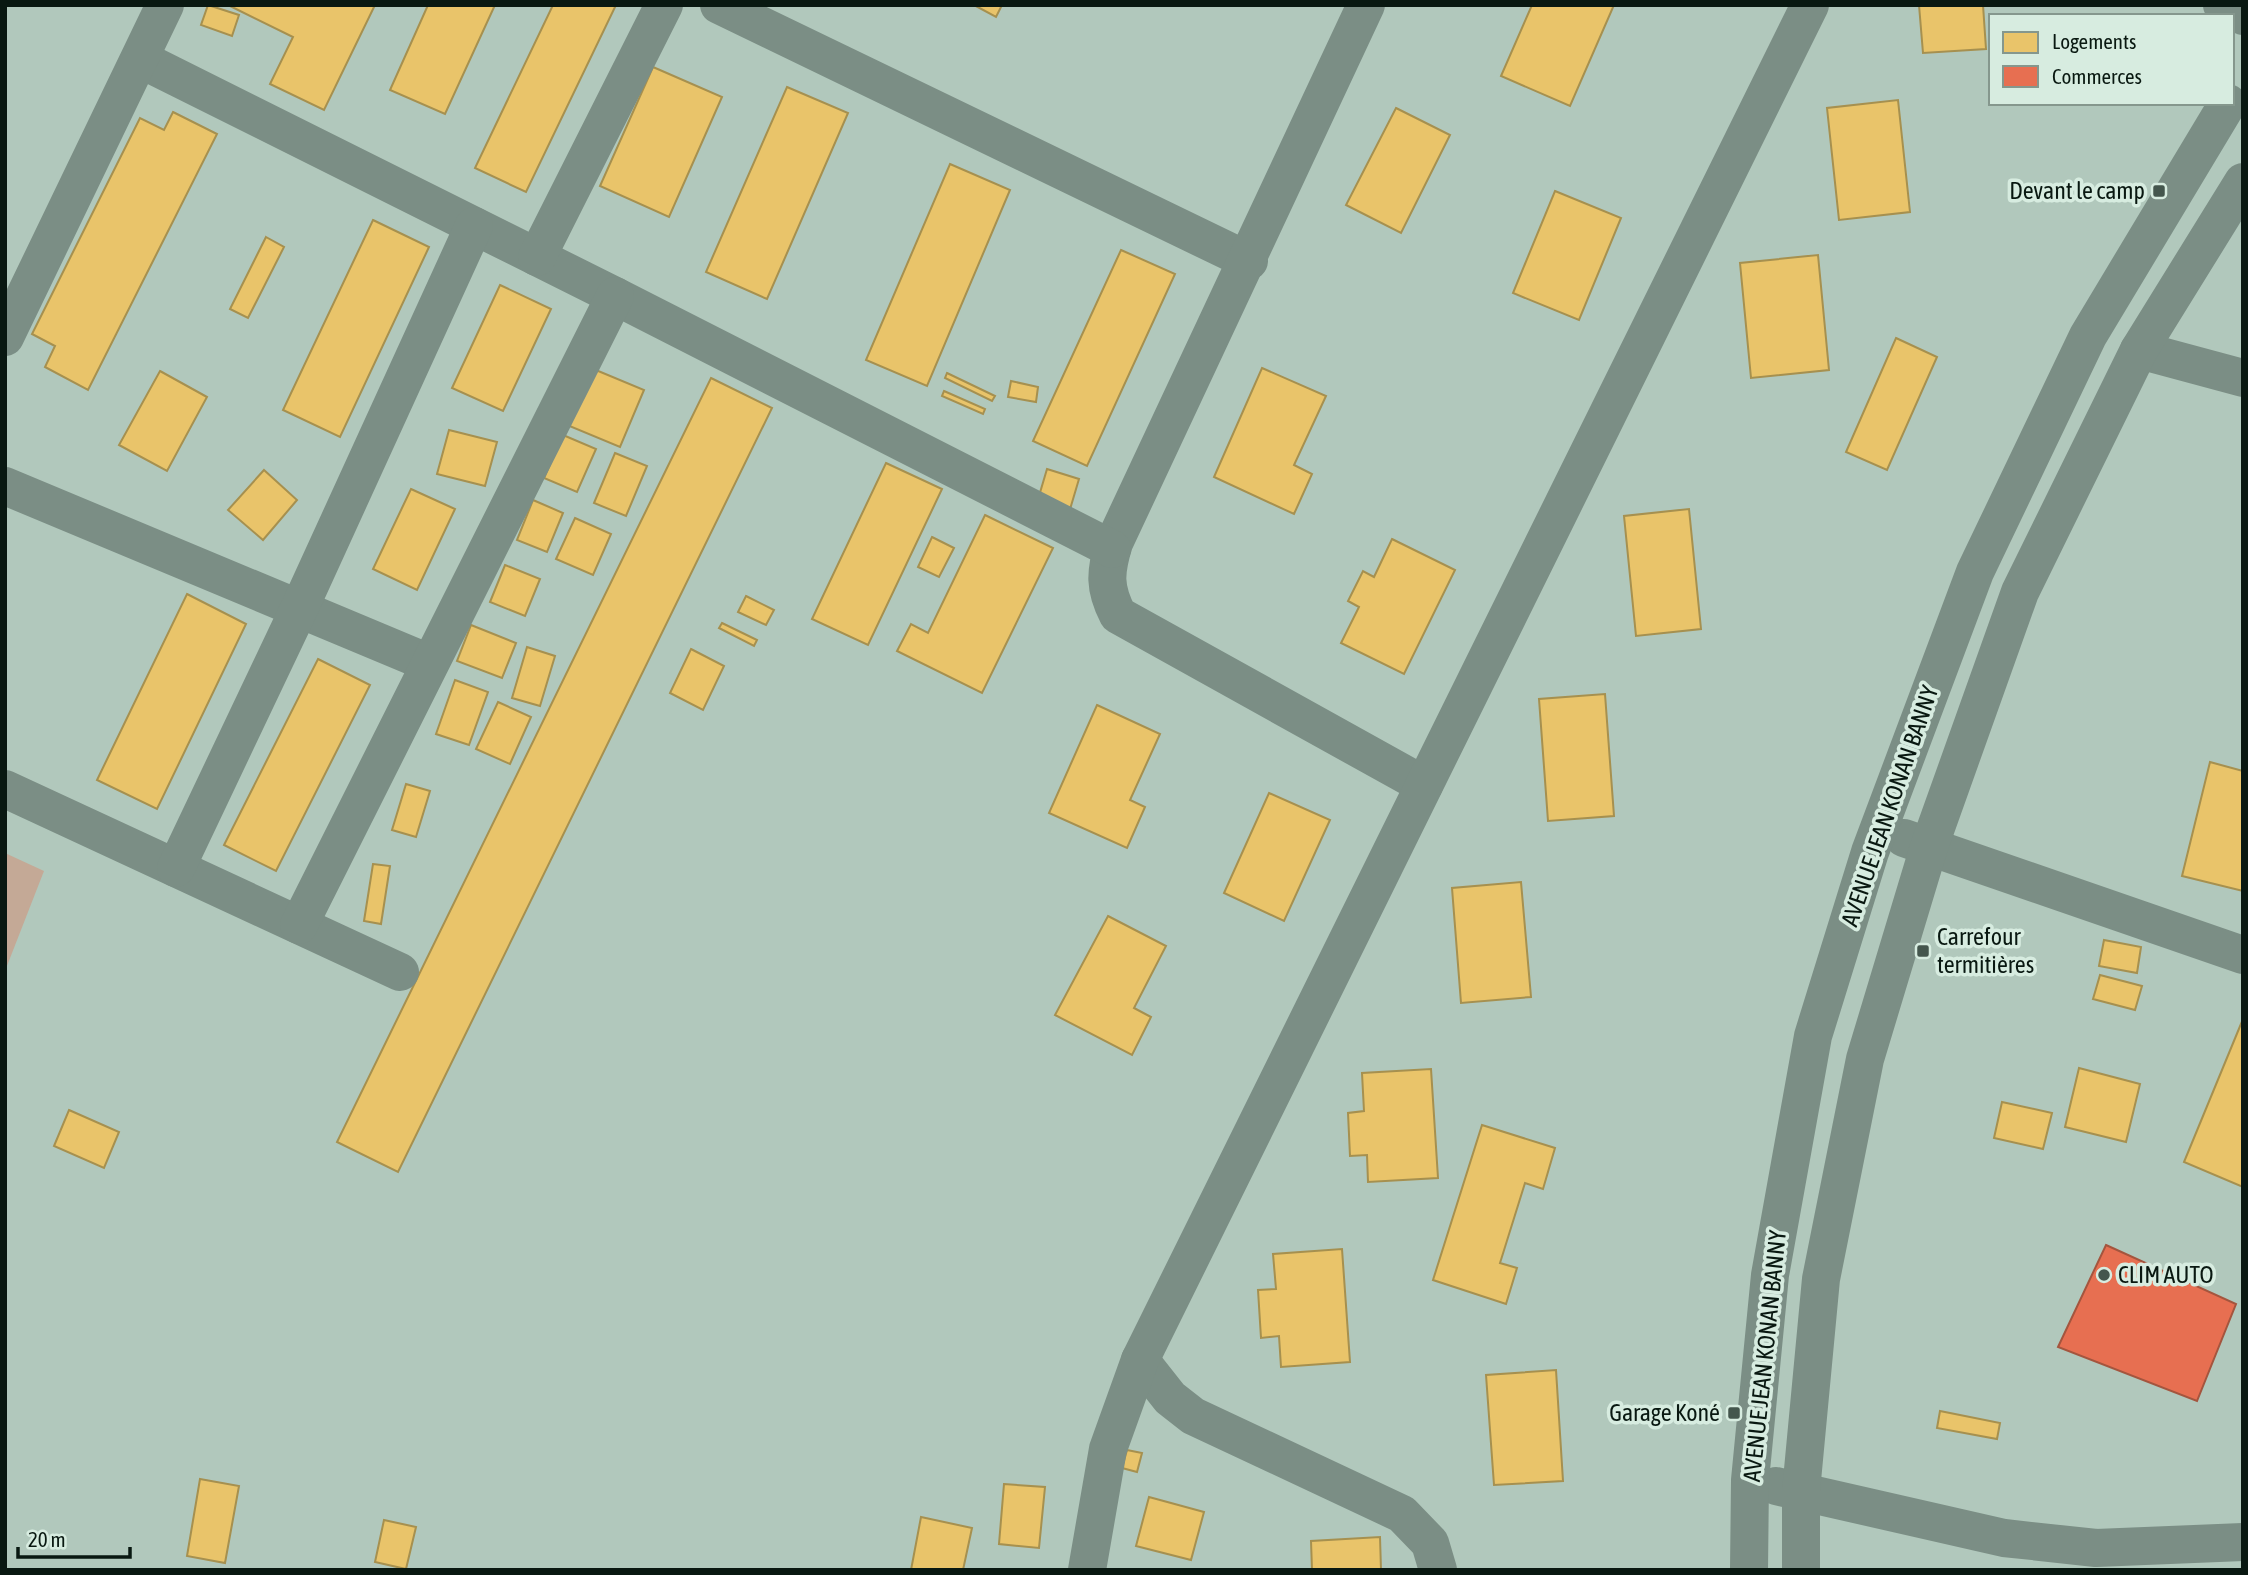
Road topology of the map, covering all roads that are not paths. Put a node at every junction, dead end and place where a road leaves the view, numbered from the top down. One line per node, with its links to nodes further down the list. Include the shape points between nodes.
1 (165, 5): 8 (street)
2 (664, 5): 12 (street)
3 (719, 5): 13 (street)
4 (1366, 5): 13 (street)
5 (1811, 5): 22 (street)
6 (2222, 5): 7 (street)
7 (2243, 16)
8 (140, 59): 11 (street); 15 (street)
9 (2227, 105): 24 (street, AVENUE JEAN KONAN BANNY, via 2088,336 1975,572)
10 (2243, 182): 16 (street, AVENUE JEAN KONAN BANNY)
11 (474, 226): 12 (street); 20 (street)
12 (537, 257): 14 (street)
13 (1249, 261): 19 (street)
14 (615, 296): 19 (street); 21 (street)
15 (5, 337)
16 (2139, 350): 17 (street); 25 (street, AVENUE JEAN KONAN BANNY, via 2020,592)
17 (2237, 367)
18 (5, 486): 20 (street)
19 (1112, 549): 22 (street, via 1105,587 1118,615)
20 (299, 609): 21 (street); 26 (street)
21 (429, 663): 27 (street)
22 (1424, 785): 30 (street)
23 (5, 789): 26 (street)
24 (1879, 829): 25 (street); 31 (street, AVENUE JEAN KONAN BANNY, via 1814,1036 1770,1275)
25 (1929, 847): 28 (street); 32 (street, AVENUE JEAN KONAN BANNY, via 1862,1072 1821,1279)
26 (176, 868): 27 (street)
27 (299, 925): 29 (street)
28 (2243, 955)
29 (400, 972)
30 (1140, 1360): 34 (street, via 1108,1449); 35 (street, via 1170,1398 1193,1416 1402,1514 1430,1543)
31 (1750, 1480): 32 (street); 36 (street, AVENUE JEAN KONAN BANNY)
32 (1801, 1491): 33 (street, via 2004,1538 2083,1547); 37 (street, AVENUE JEAN KONAN BANNY)
33 (2243, 1542)
34 (1087, 1570)
35 (1438, 1570)
36 (1749, 1570)
37 (1801, 1570)

